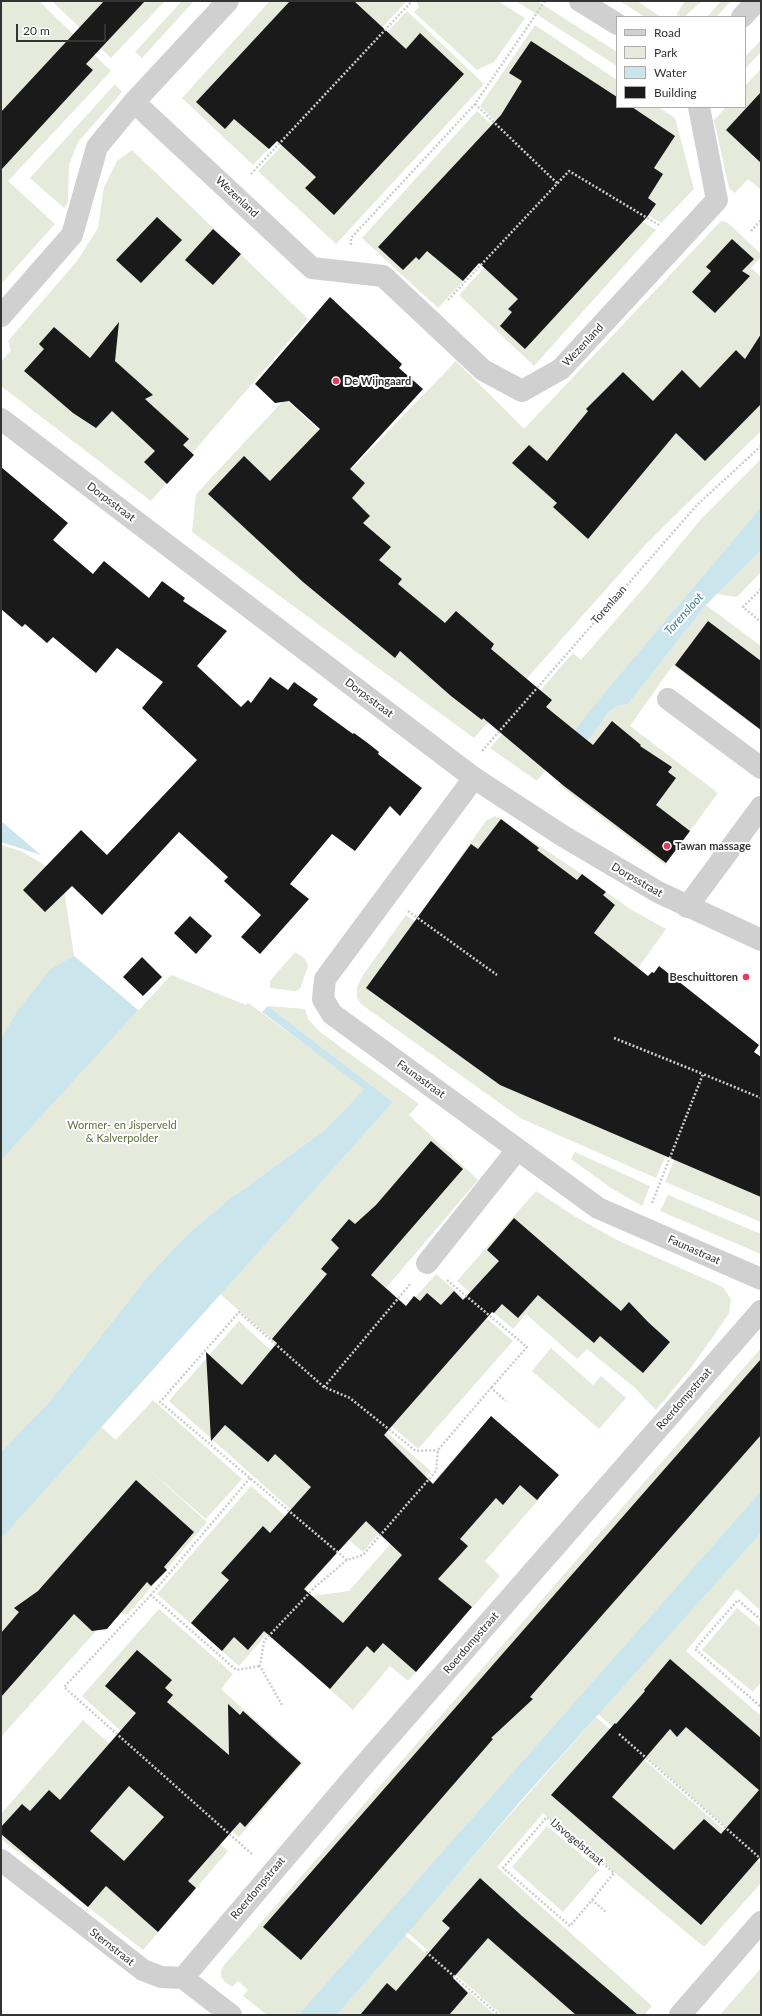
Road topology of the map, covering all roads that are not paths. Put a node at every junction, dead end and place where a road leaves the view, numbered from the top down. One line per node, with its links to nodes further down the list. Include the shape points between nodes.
1 (228, 1): 6 (street)
2 (580, 1): 5 (street)
3 (757, 1): 4 (street)
4 (743, 16)
5 (616, 23)
6 (134, 102): 7 (street, Wezenland, via 312,268 383,276 483,370 522,391 560,370 717,200); 8 (street, via 97,147 72,234)
7 (699, 108)
8 (1, 316)
9 (1, 419): 12 (street, Dorpsstraat)
10 (668, 699): 11 (street)
11 (761, 768)
12 (469, 774): 14 (street, Dorpsstraat, via 569,840); 16 (street, Faunastraat, via 387,896 325,979 323,999 332,1014)
13 (761, 807): 14 (street)
14 (687, 907): 15 (street, Dorpsstraat)
15 (761, 940)
16 (517, 1150): 17 (street); 18 (street, Faunastraat, via 598,1208)
17 (427, 1263)
18 (761, 1279)
19 (761, 1311): 22 (street, Roerdompstraat, via 271,1872)
20 (1, 1860): 22 (street, Sternstraat, via 143,1970 161,1977)
21 (761, 1922): 24 (street)
22 (183, 1978): 23 (street)
23 (230, 2015)
24 (680, 2015)

